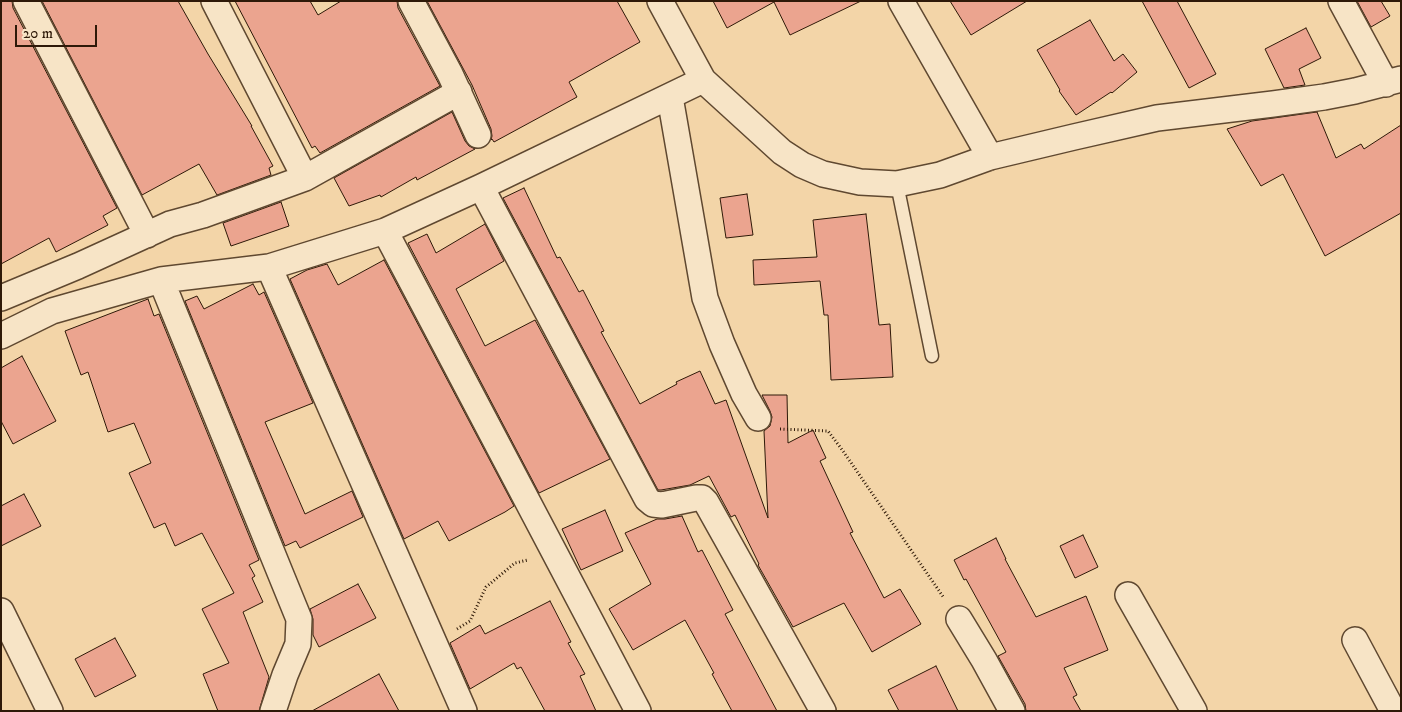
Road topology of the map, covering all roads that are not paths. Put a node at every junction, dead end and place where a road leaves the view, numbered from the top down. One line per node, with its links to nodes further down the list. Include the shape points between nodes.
1 (26, 1): 17 (street)
2 (214, 1): 13 (street)
3 (411, 1): 9 (street)
4 (660, 1): 7 (street)
5 (901, 1): 12 (street)
6 (1340, 1): 8 (street)
7 (703, 80): 10 (street); 14 (street, via 782,152 802,165 823,174 860,182)
8 (1393, 82): 12 (street, via 1324,97 1158,118)
9 (459, 92): 11 (street); 13 (street)
10 (670, 97): 15 (street); 23 (street, via 705,298 744,394)
11 (478, 135)
12 (990, 158): 14 (street, via 940,175)
13 (305, 178): 17 (street, via 170,224)
14 (897, 184): 22 (lane)
15 (482, 187): 16 (street); 32 (street, via 647,499 662,505 696,498 706,502)
16 (385, 231): 18 (street); 31 (street)
17 (147, 235): 20 (street)
18 (268, 267): 19 (street); 30 (street)
19 (161, 280): 21 (street, via 52,311); 29 (street, via 299,619 298,644)
20 (1, 298)
21 (1, 336)
22 (932, 356)
23 (758, 418)
24 (1128, 595): 34 (street)
25 (1, 611): 28 (street)
26 (959, 619): 33 (street)
27 (1355, 640): 35 (street)
28 (50, 711)
29 (273, 711)
30 (464, 711)
31 (638, 711)
32 (823, 711)
33 (1012, 711)
34 (1194, 711)
35 (1393, 711)

